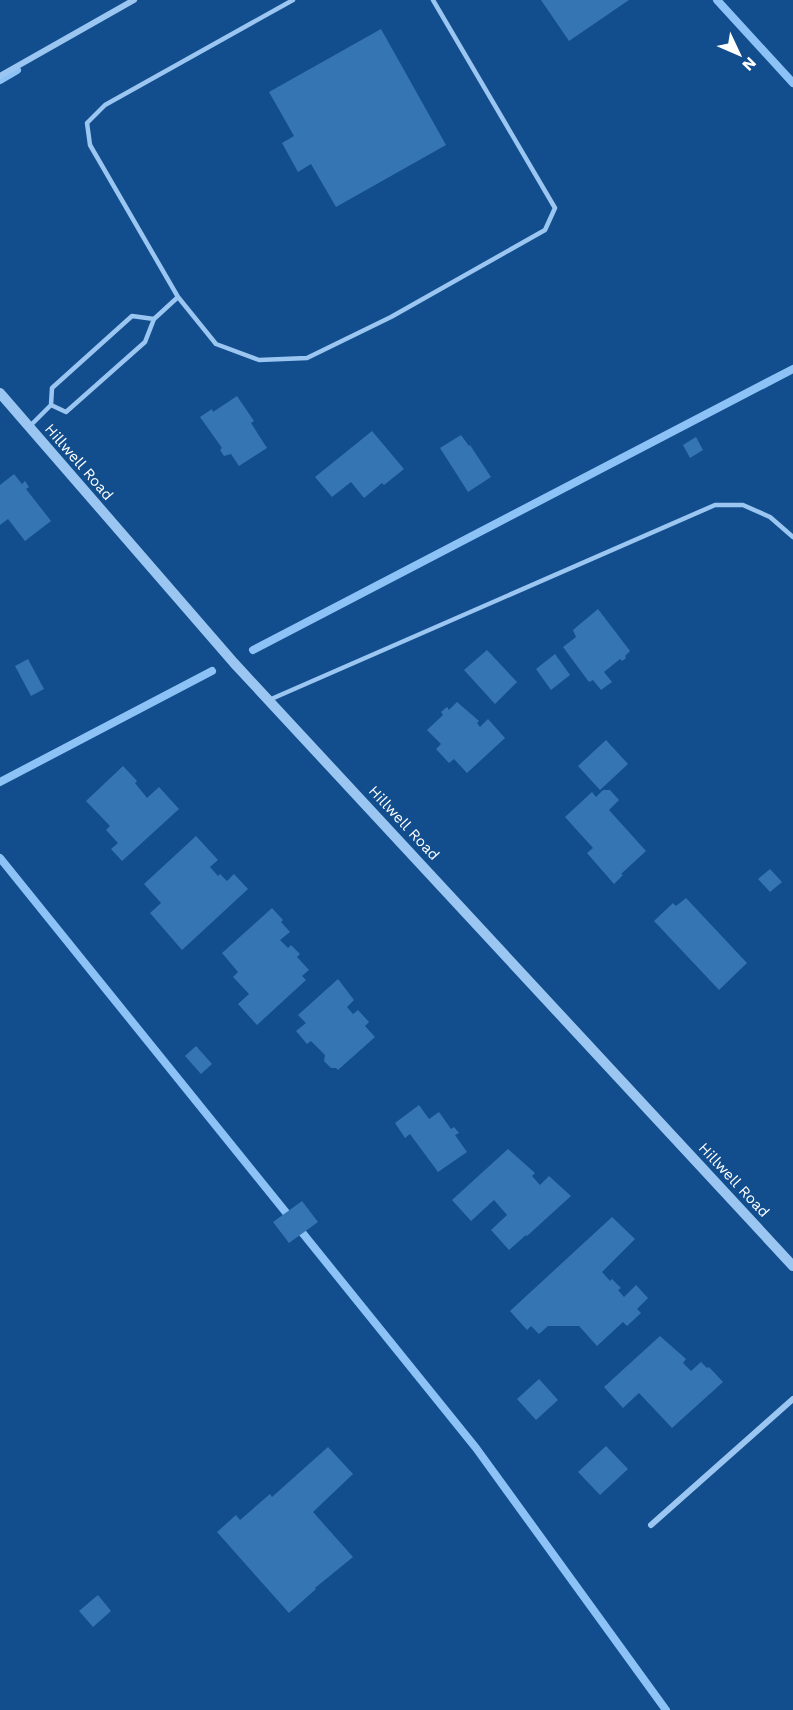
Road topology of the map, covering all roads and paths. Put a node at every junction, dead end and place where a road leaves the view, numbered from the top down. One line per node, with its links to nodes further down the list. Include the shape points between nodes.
1 (134, 0): 4 (street)
2 (293, 0): 5 (lane, via 105,105 87,123 90,145)
3 (434, 0): 5 (lane, via 555,208 545,230 391,317 307,358 259,360 216,344)
4 (0, 76)
5 (178, 297): 6 (lane)
6 (154, 319): 8 (lane, via 145,342 66,412); 8 (lane, via 132,316 52,388)
7 (0, 393): 9 (street, Hillwell Road)
8 (51, 405): 9 (lane)
9 (29, 427): 11 (street, Hillwell Road)
10 (793, 537): 11 (lane, via 770,517 743,505 715,505)
11 (269, 700): 12 (street, Hillwell Road)
12 (793, 1266)
13 (793, 1399): 14 (street)
14 (651, 1525)

